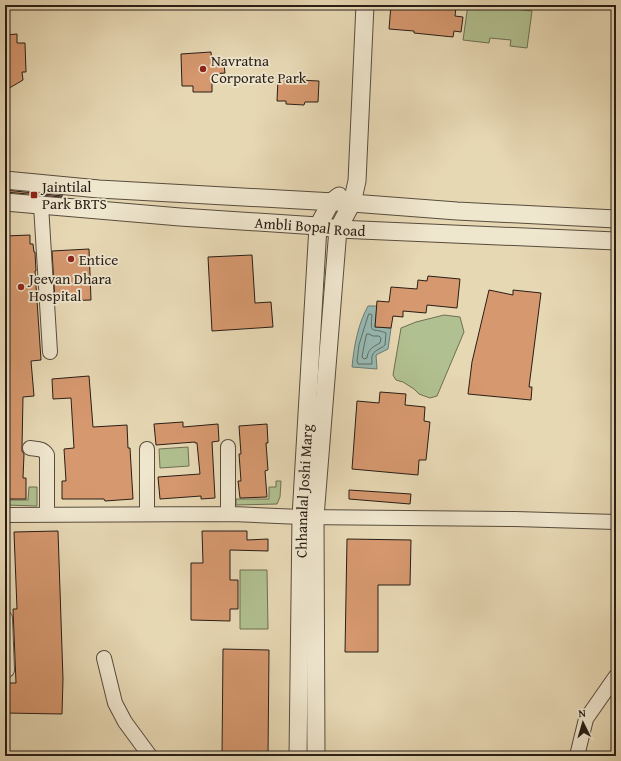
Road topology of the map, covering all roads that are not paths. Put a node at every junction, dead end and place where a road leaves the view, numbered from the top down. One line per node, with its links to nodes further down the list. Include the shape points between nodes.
1 (365, 5): 3 (street)
2 (5, 180): 5 (street, Ambli Bopal Road, via 99,189)
3 (357, 181): 5 (street); 6 (street)
4 (5, 202): 7 (street, Ambli Bopal Road)
5 (331, 202): 6 (street, Ambli Bopal Road); 9 (street)
6 (352, 203): 8 (street, Ambli Bopal Road); 10 (street)
7 (41, 205): 9 (street, Ambli Bopal Road); 12 (street)
8 (616, 219)
9 (318, 226): 10 (street, Ambli Bopal Road); 20 (street, Chhanalal Joshi Marg)
10 (338, 229): 11 (street, Ambli Bopal Road); 20 (street, Chhanalal Joshi Marg)
11 (616, 241)
12 (50, 352)
13 (30, 448): 19 (street, via 45,451)
14 (228, 448): 18 (street)
15 (147, 449): 17 (street)
16 (5, 514): 19 (street)
17 (147, 514): 18 (street); 19 (street)
18 (228, 514): 20 (street)
19 (47, 515)
20 (308, 517): 21 (street); 27 (street, Chhanalal Joshi Marg); 28 (street, Chhanalal Joshi Marg)
21 (616, 522)
22 (5, 618): 24 (street)
23 (104, 658): 26 (street, via 115,703 125,722)
24 (7, 670)
25 (616, 676): 29 (street, via 586,719)
26 (150, 756)
27 (298, 756)
28 (316, 756)
29 (578, 756)

